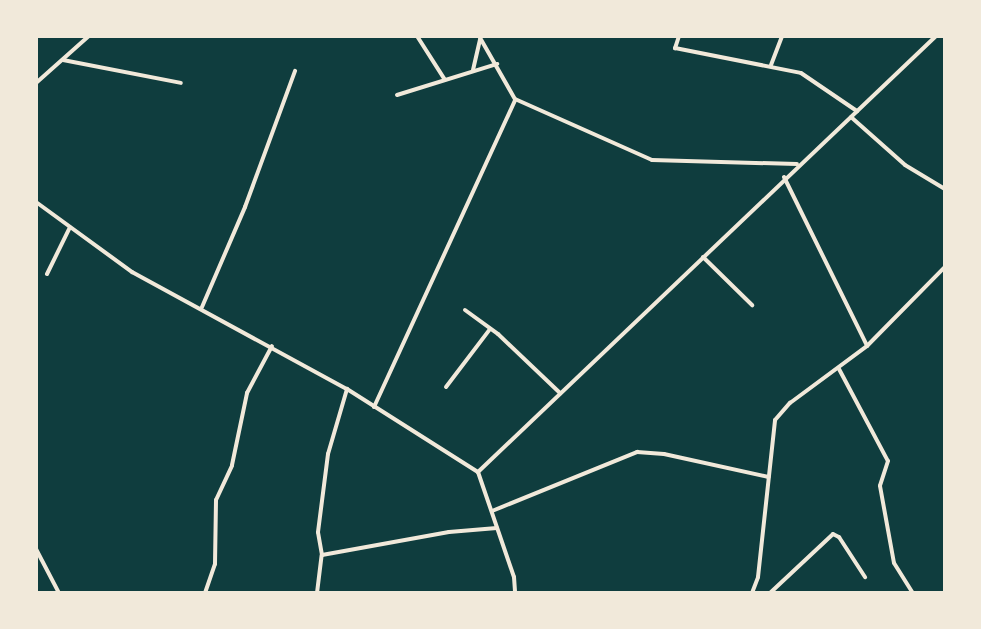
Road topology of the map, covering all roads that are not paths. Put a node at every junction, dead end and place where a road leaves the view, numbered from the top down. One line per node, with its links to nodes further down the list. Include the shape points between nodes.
1 (88, 36): 7 (street)
2 (417, 36): 12 (street)
3 (679, 36): 9 (street, via 675,48)
4 (782, 36): 9 (street)
5 (936, 36): 17 (street)
6 (480, 37): 8 (street); 10 (street)
7 (63, 60): 13 (street); 14 (street)
8 (497, 64): 10 (street); 16 (street)
9 (771, 65): 17 (street, via 805,75)
10 (473, 70): 12 (street)
11 (295, 72): 28 (street, via 245,207)
12 (445, 80): 15 (street)
13 (36, 83)
14 (181, 83)
15 (397, 95)
16 (515, 99): 19 (street, via 652,160); 37 (street)
17 (857, 111): 18 (street)
18 (851, 117): 19 (street); 21 (street, via 905,165)
19 (798, 164): 20 (street)
20 (784, 177): 24 (street); 32 (street)
21 (945, 189)
22 (36, 202): 23 (street)
23 (70, 227): 26 (street); 28 (street, via 132,272)
24 (703, 257): 27 (street); 36 (street)
25 (945, 267): 32 (street)
26 (47, 274)
27 (752, 305)
28 (201, 307): 31 (street)
29 (465, 310): 30 (street)
30 (490, 329): 34 (street); 36 (street)
31 (272, 346): 35 (street); 46 (street, via 247,393 231,465 216,500 215,564)
32 (867, 346): 33 (street)
33 (839, 368): 39 (street, via 790,403 775,420); 51 (street, via 888,461 880,486 894,564)
34 (446, 387)
35 (347, 389): 37 (street); 43 (street, via 328,454 318,532)
36 (560, 393): 38 (street)
37 (374, 407): 38 (street)
38 (478, 472): 40 (street)
39 (769, 477): 40 (street, via 664,454 636,452); 49 (street, via 758,577)
40 (492, 511): 41 (street)
41 (497, 528): 43 (street, via 449,532); 48 (street, via 514,577)
42 (36, 549): 45 (street)
43 (322, 555): 47 (street)
44 (865, 577): 50 (street, via 839,537 833,534)
45 (59, 593)
46 (205, 593)
47 (317, 593)
48 (515, 593)
49 (752, 593)
50 (770, 593)
51 (911, 593)

